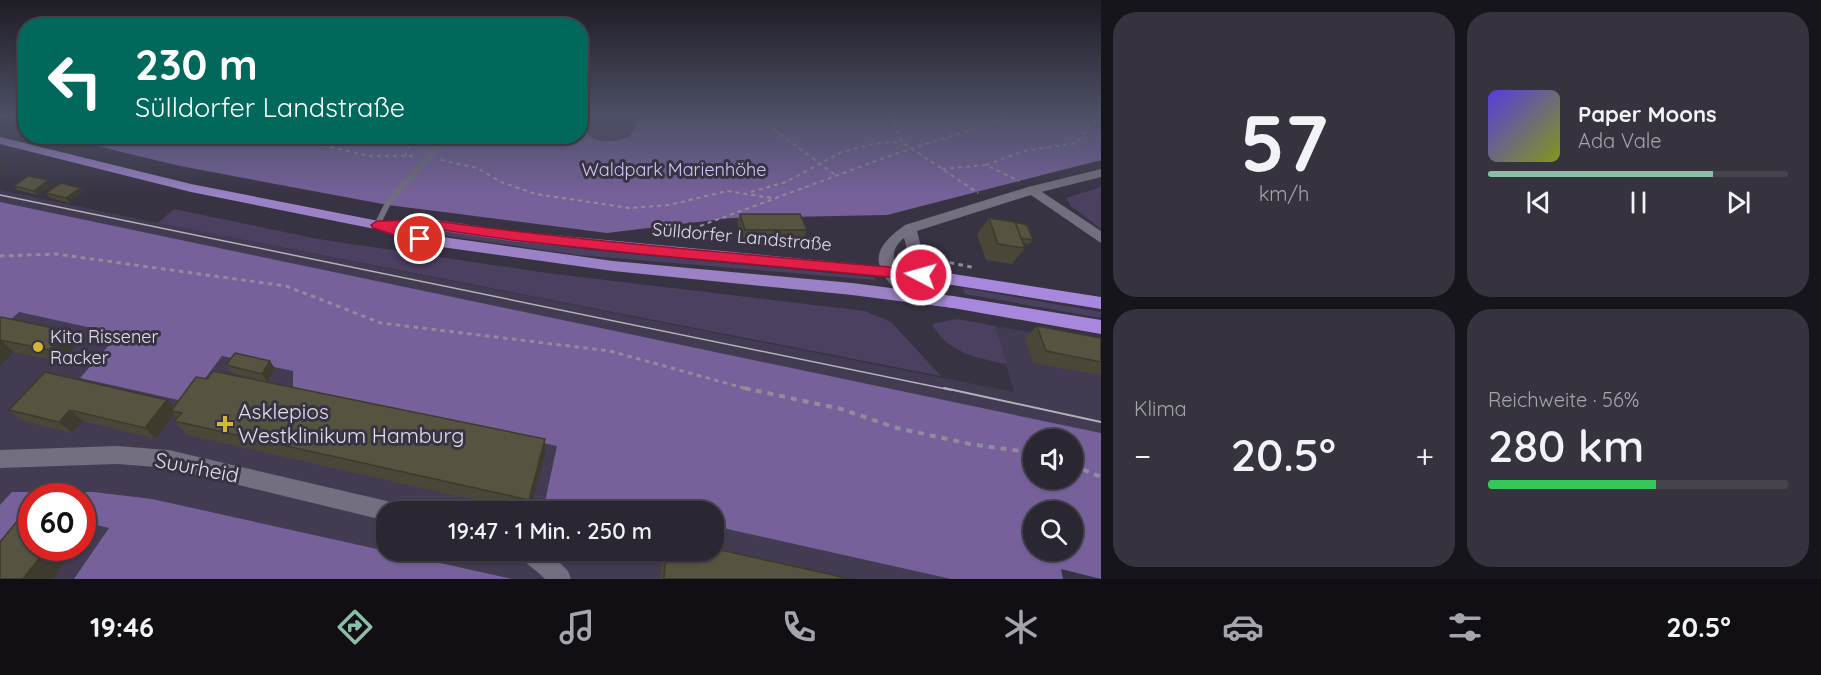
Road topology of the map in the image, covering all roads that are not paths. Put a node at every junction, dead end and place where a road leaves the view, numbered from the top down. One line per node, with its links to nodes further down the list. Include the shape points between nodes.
1 (8, 142): 5 (main road, Sülldorfer Landstraße, via 191,188)
2 (441, 144): 5 (lane, via 389,201)
3 (1101, 173): 4 (main road)
4 (1029, 187): 6 (main road); 7 (main road)
5 (377, 225): 8 (main road, Sülldorfer Landstraße, via 429,224 628,248); 10 (main road, Sülldorfer Landstraße, via 420,239 570,260)
6 (910, 228): 8 (main road, via 890,241 885,252); 9 (main road)
7 (1101, 238)
8 (888, 272): 9 (main road, Sülldorfer Landstraße); 10 (main road)
9 (921, 275): 10 (main road); 12 (highway, Sülldorfer Landstraße)
10 (909, 296): 11 (main road, Sülldorfer Landstraße)
11 (953, 302): 13 (highway, Sülldorfer Landstraße)
12 (1101, 303)
13 (1101, 327)
14 (0, 459): 15 (main road, Suurheid, via 117,455 169,459)
15 (376, 508)
16 (543, 561): 17 (main road)
17 (560, 579)

